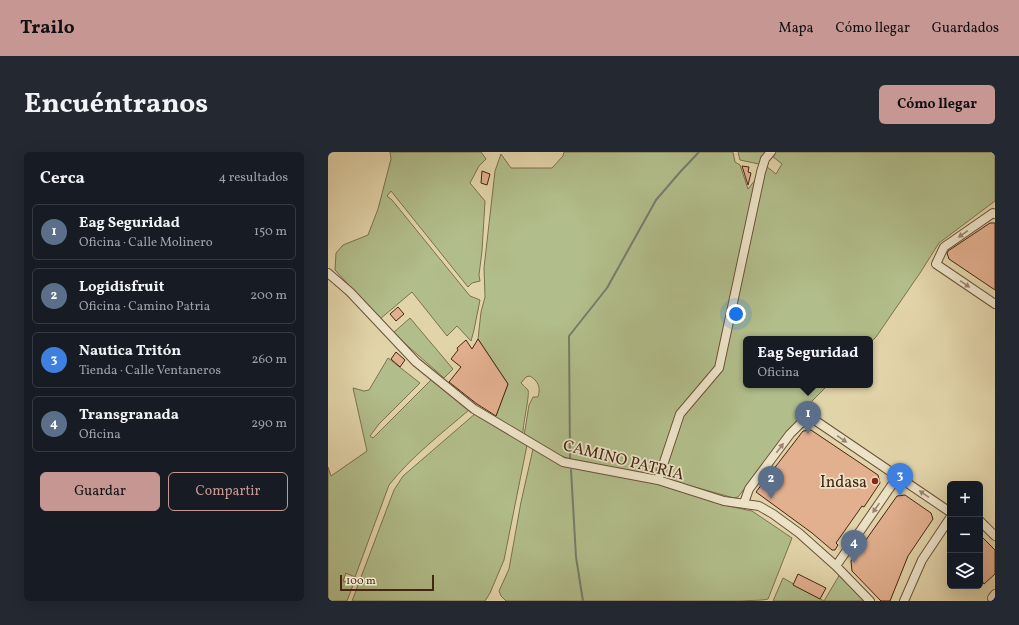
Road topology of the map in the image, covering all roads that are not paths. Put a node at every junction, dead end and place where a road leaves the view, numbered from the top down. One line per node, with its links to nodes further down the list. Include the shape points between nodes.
1 (771, 152): 6 (street, via 765,159 761,172 720,368 680,414)
2 (995, 214): 4 (street, one-way to 4, via 944,247 936,264)
3 (328, 273): 6 (street, CAMINO PATRIA, via 350,292 416,362 474,409 562,462)
4 (995, 304)
5 (898, 476): 7 (street, one-way to 5, via 749,489 790,434 809,419 816,421); 8 (street, one-way to 5); 12 (street, one-way to 12)
6 (658, 480): 7 (street, CAMINO PATRIA, via 724,501)
7 (744, 503): 12 (street, CAMINO PATRIA, via 759,506 773,514)
8 (947, 510)
9 (947, 522): 14 (street, via 922,560)
10 (983, 524): 11 (street)
11 (995, 536)
12 (836, 566): 13 (street, CAMINO PATRIA)
13 (870, 601)
14 (904, 601)

